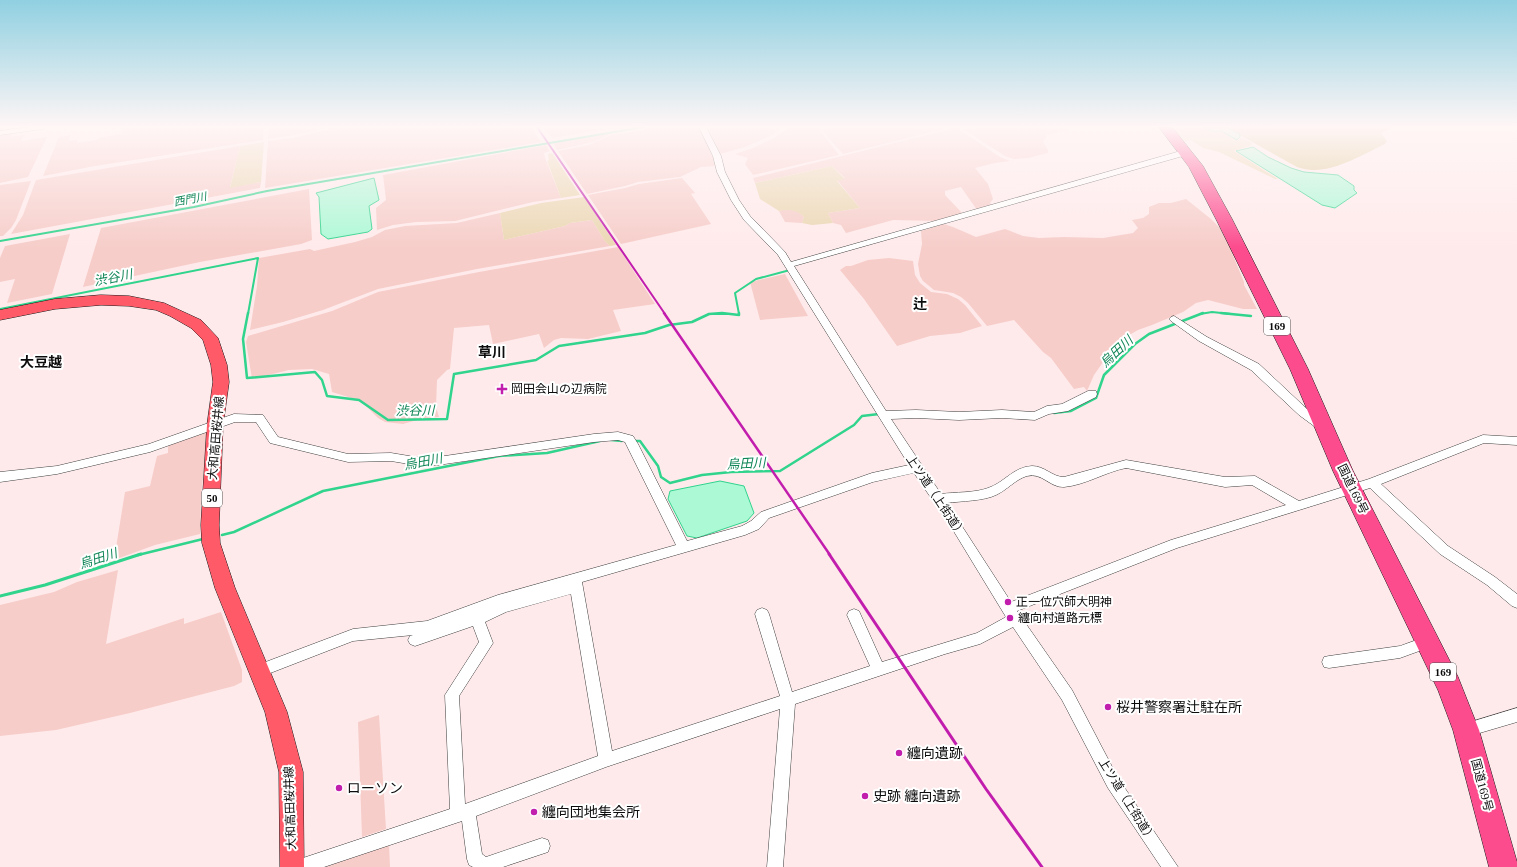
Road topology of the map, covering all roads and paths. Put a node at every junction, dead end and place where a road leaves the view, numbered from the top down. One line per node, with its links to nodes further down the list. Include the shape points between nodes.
1 (720, 167): 4 (street, 上ツ道（上街道）, via 735,200 747,218)
2 (1131, 167): 4 (street)
3 (1197, 167): 10 (highway, 国道169号 / 169, via 1259,287)
4 (789, 264): 8 (street, 上ツ道（上街道）)
5 (0, 314): 9 (main road, 大和高田桜井線 / 50, via 55,304 101,300 159,306 175,313 196,324 210,338 220,365 221,382)
6 (1174, 319): 10 (street, via 1203,339 1255,367 1303,412)
7 (1092, 394): 8 (street, via 1064,408 1047,410 1035,416)
8 (883, 415): 12 (street, 上ツ道（上街道）)
9 (215, 425): 13 (street, via 138,451 57,470); 17 (street, via 234,418 259,418 274,440 348,458 391,457 415,461 438,461 618,436 629,439 634,447); 28 (main road, 大和高田桜井線 / 50, via 211,543 225,588)
10 (1324, 427): 14 (highway, 国道169号 / 169)
11 (1517, 441): 14 (street, via 1483,439)
12 (917, 468): 15 (street, 上ツ道（上街道）); 17 (street, via 872,478 787,507 765,515 745,530)
13 (0, 477)
14 (1362, 485): 16 (street); 19 (street, via 1444,550 1491,581); 25 (highway, 国道169号 / 169)
15 (939, 499): 16 (street, via 990,493 998,490 1008,480 1033,471 1041,471 1054,481 1064,482 1126,464 1225,482 1255,481); 21 (street, 上ツ道（上街道）)
16 (1296, 505): 21 (street, via 1175,544)
17 (684, 548): 18 (street)
18 (575, 583): 23 (street); 28 (street, via 498,600 427,627 353,635); 32 (street)
19 (1517, 602)
20 (762, 614): 29 (street)
21 (1011, 614): 27 (street, via 980,638); 38 (street, 上ツ道（上街道）, via 1067,695 1113,783)
22 (854, 615): 27 (street)
23 (477, 619): 24 (street); 33 (street, via 486,643 452,694)
24 (415, 640)
25 (1428, 642): 26 (street, via 1400,652); 31 (highway, 国道169号 / 169)
26 (1329, 662)
27 (879, 670): 29 (street)
28 (260, 671): 35 (main road, 大和高田桜井線 / 50, via 276,712 291,772)
29 (788, 700): 32 (street); 37 (street)
30 (1517, 715): 31 (street)
31 (1466, 730): 39 (highway, 国道169号 / 169)
32 (606, 760): 33 (street)
33 (463, 812): 34 (street, via 475,859 484,865); 36 (street)
34 (542, 846)
35 (292, 867)
36 (300, 867)
37 (775, 867)
38 (1170, 867)
39 (1504, 867)

